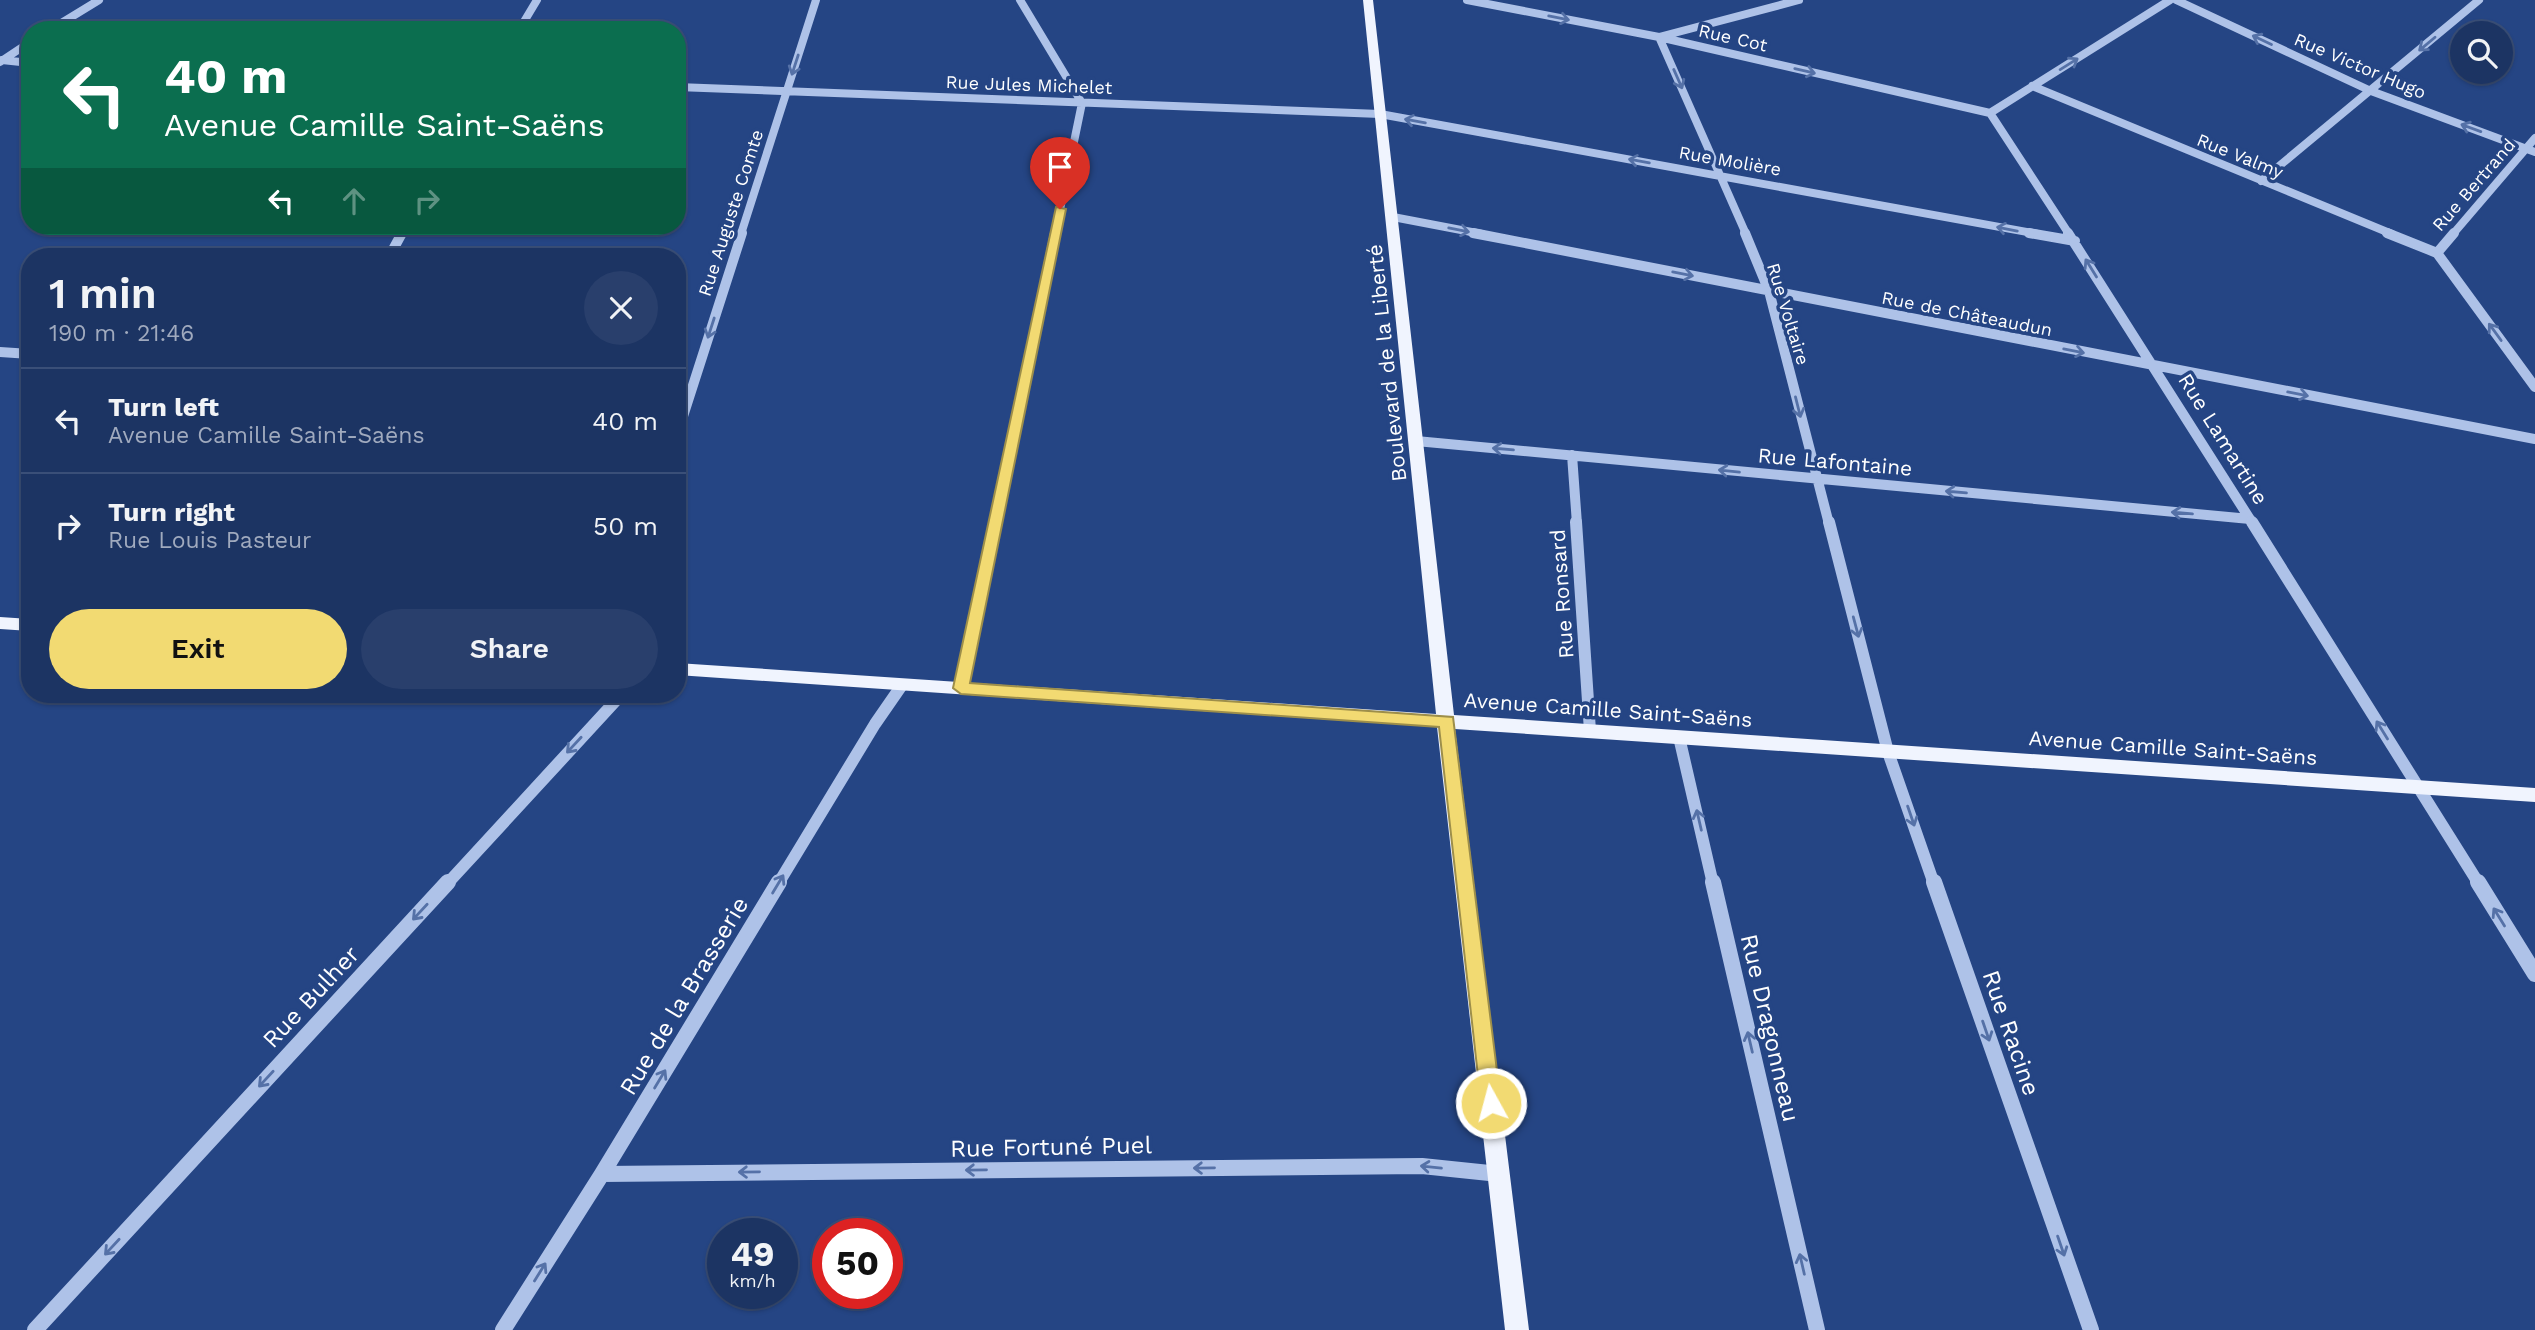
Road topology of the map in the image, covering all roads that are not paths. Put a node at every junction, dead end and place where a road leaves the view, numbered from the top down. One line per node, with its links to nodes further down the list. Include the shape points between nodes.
1 (99, 0): 11 (street)
2 (537, 0): 12 (street)
3 (816, 0): 19 (street, Rue Auguste Comte, one-way to 19)
4 (1020, 0): 21 (street)
5 (1368, 0): 23 (main road, Boulevard de la Liberté)
6 (1468, 0): 13 (street, Rue Cot, one-way to 13)
7 (1799, 0): 13 (street)
8 (2170, 0): 17 (street, one-way to 8)
9 (2176, 0): 20 (street, Rue Victor Hugo, one-way to 9)
10 (2479, 0): 20 (street, one-way to 20)
11 (65, 21)
12 (524, 21)
13 (1659, 37): 22 (street, Rue Cot, one-way to 22); 26 (street, Rue Voltaire, one-way to 26)
14 (21, 48): 15 (street)
15 (1, 61): 16 (street)
16 (21, 62)
17 (2032, 86): 22 (street); 27 (street, Rue Valmy)
18 (686, 87): 19 (street, Rue Jules Michelet)
19 (786, 91): 21 (street, Rue Jules Michelet); 36 (street, Rue Auguste Comte, one-way to 36)
20 (2371, 91): 25 (street, Rue Victor Hugo, one-way to 20); 27 (street)
21 (1082, 103): 23 (street, Rue Jules Michelet); 46 (street)
22 (1990, 113): 29 (street, Rue Lamartine)
23 (1380, 114): 26 (street, Rue Molière, one-way to 23); 28 (main road, Boulevard de la Liberté)
24 (2535, 138): 25 (street, Rue Bertrand)
25 (2530, 150): 30 (street, Rue Bertrand)
26 (1722, 176): 29 (street, Rue Molière, one-way to 26); 31 (street, Rue Voltaire)
27 (2260, 181): 30 (street, Rue Valmy)
28 (1392, 217): 31 (street, Rue de Châteaudun, one-way to 31); 38 (main road, Boulevard de la Liberté)
29 (2075, 241): 34 (street, Rue Lamartine, one-way to 29)
30 (2437, 253): 35 (street, Rue Bertrand, one-way to 30)
31 (1769, 291): 34 (street, Rue de Châteaudun, one-way to 34); 40 (street, Rue Voltaire, one-way to 40)
32 (0, 352): 33 (street)
33 (21, 353)
34 (2155, 367): 37 (street, Rue de Châteaudun, one-way to 37); 41 (street, Rue Lamartine)
35 (2535, 387)
36 (686, 407)
37 (2535, 439)
38 (1416, 441): 39 (street, Rue Lafontaine, one-way to 38); 48 (main road, Boulevard de la Liberté)
39 (1572, 455): 40 (street, Rue Lafontaine, one-way to 39); 49 (street, Rue Ronsard)
40 (1817, 480): 41 (street, Rue Lafontaine, one-way to 40); 51 (street, Rue Voltaire, one-way to 51)
41 (2250, 519): 52 (street, Rue Lamartine, one-way to 41)
42 (0, 623): 43 (main road)
43 (21, 624)
44 (686, 670): 45 (main road, Avenue Camille Saint-Saëns)
45 (902, 685): 46 (main road, Avenue Camille Saint-Saëns); 55 (street, Rue de la Brasserie, one-way to 45)
46 (961, 688): 48 (main road, Avenue Camille Saint-Saëns)
47 (614, 703): 57 (street, Rue Bulher, one-way to 57)
48 (1447, 722): 49 (main road, Avenue Camille Saint-Saëns); 56 (main road, Boulevard de la Liberté)
49 (1590, 731): 50 (main road, Avenue Camille Saint-Saëns)
50 (1679, 737): 51 (main road, Avenue Camille Saint-Saëns); 60 (street, Rue Dragonneau, one-way to 50)
51 (1888, 752): 52 (main road, Avenue Camille Saint-Saëns); 61 (street, Rue Racine, one-way to 61)
52 (2418, 788): 53 (main road, Avenue Camille Saint-Saëns); 54 (street, Rue Lamartine, one-way to 52)
53 (2535, 795)
54 (2535, 974)
55 (602, 1174): 56 (street, Rue Fortuné Puel, one-way to 55, via 1422,1166); 58 (street, Rue de la Brasserie, one-way to 55)
56 (1499, 1174): 59 (main road, Boulevard de la Liberté)
57 (35, 1330)
58 (503, 1330)
59 (1517, 1330)
60 (1817, 1330)
61 (2091, 1330)

